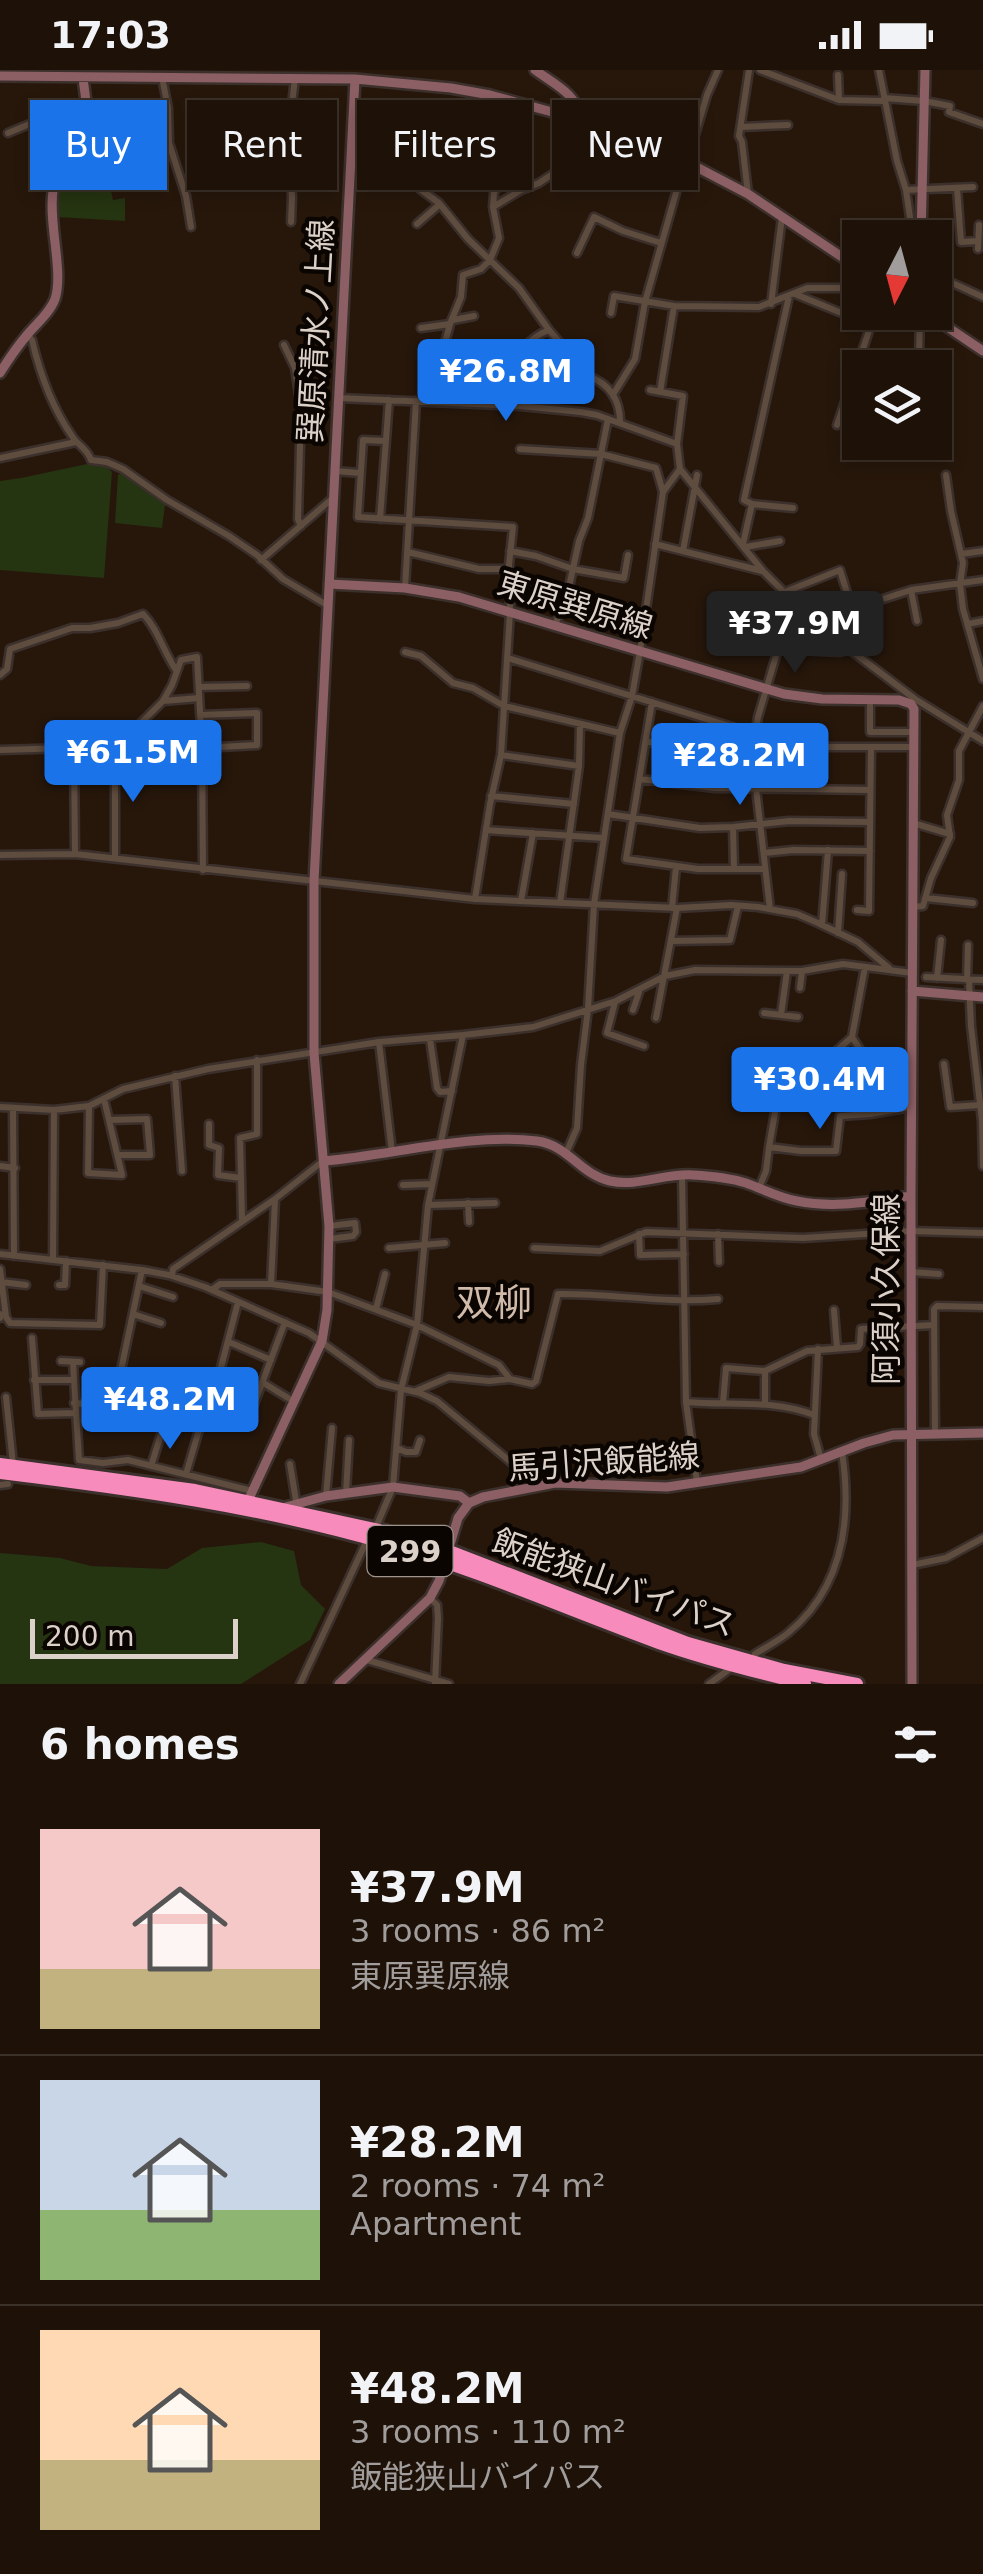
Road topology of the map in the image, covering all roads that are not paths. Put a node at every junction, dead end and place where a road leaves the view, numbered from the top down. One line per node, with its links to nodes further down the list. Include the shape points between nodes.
1 (535, 70): 16 (street)
2 (718, 70): 21 (street)
3 (749, 70): 25 (street)
4 (760, 70): 17 (street)
5 (878, 70): 18 (street)
6 (924, 70): 19 (street)
7 (15, 73): 8 (street); 11 (street)
8 (83, 74): 9 (street); 14 (street)
9 (159, 75): 12 (street); 45 (street)
10 (838, 75): 17 (street)
11 (0, 76)
12 (296, 78): 13 (street); 42 (street, via 288,139)
13 (355, 80): 15 (street); 20 (street, 巽原清水ノ上線)
14 (85, 100)
15 (510, 100)
16 (573, 100)
17 (838, 100): 18 (street)
18 (884, 100): 19 (street); 34 (street)
19 (924, 101): 24 (street); 35 (street)
20 (352, 120): 37 (street, via 388,142 420,190); 75 (street, 巽原清水ノ上線)
21 (698, 123)
22 (30, 124): 26 (street)
23 (788, 124): 25 (street)
24 (983, 124)
25 (741, 127): 36 (street)
26 (8, 133)
27 (698, 167): 36 (street)
28 (552, 174): 38 (street)
29 (973, 186): 30 (street)
30 (957, 188): 35 (street); 44 (street, via 960,242 978,245)
31 (53, 190): 63 (street, via 56,296)
32 (497, 190): 38 (street)
33 (677, 190): 46 (street)
34 (906, 190): 35 (street); 40 (street)
35 (922, 190): 41 (street)
36 (748, 194): 39 (street)
37 (440, 204): 43 (street); 49 (street)
38 (493, 207): 49 (street, via 499,238)
39 (782, 217): 48 (street); 55 (street)
40 (910, 220)
41 (921, 220)
42 (291, 222)
43 (417, 224)
44 (979, 225)
45 (191, 227)
46 (661, 243): 47 (street, via 594,218); 54 (street)
47 (577, 253)
48 (842, 256)
49 (490, 260): 59 (street, via 463,275); 61 (street)
50 (952, 283): 53 (street)
51 (842, 288): 52 (street)
52 (792, 294): 55 (street); 65 (street, via 870,325); 99 (street, via 744,500)
53 (983, 297)
54 (645, 302): 56 (street); 57 (street, via 614,296); 74 (street, via 635,359)
55 (770, 304): 56 (street)
56 (674, 306): 73 (street)
57 (611, 313)
58 (474, 316): 59 (street)
59 (450, 322): 60 (street); 76 (street)
60 (421, 328)
61 (549, 330): 67 (street); 70 (street)
62 (951, 330): 66 (street)
63 (28, 335): 69 (street); 85 (street, via 43,383)
64 (284, 345): 103 (street, via 301,408)
65 (862, 350)
66 (983, 351)
67 (514, 356): 68 (street); 71 (street)
68 (524, 368): 70 (street); 80 (street)
69 (0, 373)
70 (588, 375): 74 (street)
71 (474, 378): 76 (street); 79 (street)
72 (650, 390): 73 (street)
73 (660, 392): 87 (street, via 683,396)
74 (614, 393): 83 (street)
75 (338, 398): 77 (street); 92 (street, 巽原清水ノ上線)
76 (430, 399): 78 (street); 79 (street)
77 (389, 400): 78 (street); 86 (street)
78 (416, 402): 102 (street)
79 (474, 404): 80 (street)
80 (521, 406): 82 (street)
81 (842, 409): 84 (street)
82 (608, 419): 83 (street); 89 (street)
83 (620, 423): 87 (street)
84 (837, 424)
85 (77, 442): 90 (street); 113 (street, via 92,460 123,469)
86 (385, 442): 93 (street, via 363,440); 101 (street)
87 (677, 444): 91 (street)
88 (520, 449): 89 (street)
89 (601, 454): 97 (street, via 656,468); 115 (street)
90 (0, 458)
91 (680, 469): 96 (street); 97 (street)
92 (335, 471): 93 (street); 98 (street, 巽原清水ノ上線)
93 (360, 473): 101 (street, via 358,516)
94 (697, 475): 96 (street)
95 (946, 475): 111 (street)
96 (695, 486): 106 (street); 110 (street)
97 (664, 492): 105 (street)
98 (334, 497): 103 (street); 119 (street, 巽原清水ノ上線)
99 (752, 504): 100 (street); 106 (street)
100 (793, 508)
101 (380, 519): 102 (street)
102 (410, 522): 107 (street, via 513,527); 109 (street)
103 (301, 526): 113 (street)
104 (780, 541): 106 (street)
105 (656, 544): 110 (street); 134 (street)
106 (744, 546): 116 (street)
107 (510, 551): 114 (street); 115 (street)
108 (983, 551): 111 (street)
109 (408, 552): 114 (street); 121 (street)
110 (683, 552): 116 (street)
111 (961, 554): 120 (street)
112 (628, 556): 115 (street, via 624,578)
113 (261, 560): 125 (street)
114 (509, 569): 118 (street)
115 (573, 569): 124 (street)
116 (764, 571): 123 (street)
117 (983, 580): 120 (street)
118 (510, 581): 124 (street); 127 (street)
119 (329, 584): 121 (street, 東原巽原線); 125 (street, 巽原清水ノ上線)
120 (960, 584): 122 (street); 130 (street)
121 (406, 588): 127 (street, 東原巽原線)
122 (912, 590): 126 (street); 128 (street)
123 (785, 592): 126 (street, via 840,570); 132 (street)
124 (567, 593): 131 (street)
125 (328, 606): 196 (street, 巽原清水ノ上線)
126 (852, 610): 132 (street)
127 (510, 612): 131 (street, 東原巽原線); 137 (street)
128 (917, 621)
129 (983, 621): 130 (street)
130 (968, 624): 136 (street)
131 (555, 625): 134 (street, 東原巽原線)
132 (818, 625): 133 (street)
133 (852, 649): 143 (street, via 778,648); 155 (street)
134 (640, 651): 143 (street, 東原巽原線); 144 (street)
135 (405, 652): 149 (street)
136 (980, 655): 140 (street)
137 (508, 658): 144 (street); 149 (street)
138 (177, 670): 139 (street, via 143,614 10,649); 142 (street, via 181,660 197,657); 146 (street)
139 (0, 676)
140 (983, 679)
141 (248, 686): 142 (street)
142 (199, 687): 145 (street)
143 (766, 690): 147 (street, 東原巽原線); 157 (street)
144 (632, 696): 148 (street); 156 (street)
145 (199, 698): 146 (street); 152 (street)
146 (162, 700): 165 (street)
147 (870, 700): 151 (street, 東原巽原線, via 905,701); 154 (street, via 870,732)
148 (652, 702): 157 (street); 158 (street)
149 (504, 706): 153 (street); 166 (street)
150 (983, 706): 155 (street)
151 (915, 714): 154 (street, 阿須小久保線)
152 (201, 715): 161 (street); 161 (street, via 257,713 257,745)
153 (580, 724): 156 (street); 167 (street)
154 (914, 732): 160 (street, 阿須小久保線)
155 (970, 732): 159 (street); 183 (street, via 959,751)
156 (620, 733): 174 (street)
157 (754, 734): 162 (street, via 815,748); 170 (street)
158 (646, 741): 168 (street); 169 (street, via 715,757)
159 (983, 741)
160 (914, 747): 162 (street); 178 (street, 阿須小久保線)
161 (202, 748): 165 (street); 193 (street)
162 (871, 748): 171 (street)
163 (0, 750): 164 (street)
164 (74, 751): 165 (street, via 98,752 102,762); 188 (street)
165 (115, 751): 190 (street)
166 (501, 755): 167 (street); 172 (street)
167 (579, 766): 173 (street)
168 (640, 779): 169 (street); 175 (street)
169 (715, 788): 170 (street)
170 (756, 788): 171 (street); 177 (street)
171 (870, 790): 176 (street)
172 (492, 796): 173 (street); 180 (street)
173 (574, 804): 182 (street)
174 (608, 814): 175 (street); 184 (street)
175 (634, 818): 179 (street); 191 (street, via 626,859)
176 (870, 822): 177 (street); 186 (street)
177 (760, 824): 179 (street); 187 (street)
178 (914, 824): 183 (street); 204 (street, 阿須小久保線)
179 (733, 828): 192 (street)
180 (486, 830): 181 (street); 198 (street)
181 (533, 833): 182 (street); 199 (street)
182 (571, 834): 184 (street); 201 (street)
183 (950, 834): 197 (street)
184 (604, 838): 202 (street)
185 (828, 850): 186 (street); 187 (street); 208 (street)
186 (870, 851): 207 (street, via 868,911)
187 (764, 853): 194 (street)
188 (75, 854): 189 (street); 190 (street)
189 (0, 855)
190 (116, 858): 193 (street)
191 (676, 867): 192 (street); 205 (street)
192 (734, 869): 194 (street)
193 (202, 870): 196 (street)
194 (765, 870): 206 (street)
195 (842, 874): 209 (street)
196 (314, 882): 198 (street); 240 (street, 巽原清水ノ上線)
197 (926, 898): 200 (street); 204 (street)
198 (475, 899): 199 (street)
199 (521, 902): 201 (street)
200 (973, 902)
201 (560, 903): 202 (street)
202 (594, 904): 205 (street); 229 (street)
203 (738, 906): 205 (street); 206 (street); 211 (street, via 730,940)
204 (913, 907): 217 (street, 阿須小久保線)
205 (675, 908): 211 (street)
206 (770, 908): 208 (street)
207 (856, 910)
208 (822, 925): 209 (street)
209 (838, 933): 214 (street)
210 (941, 940): 220 (street)
211 (671, 941): 218 (street)
212 (968, 945): 221 (street)
213 (865, 967): 214 (street); 216 (street); 236 (street)
214 (890, 969): 217 (street)
215 (787, 971): 216 (street); 218 (street, via 702,969); 232 (street)
216 (802, 971): 223 (street)
217 (912, 973): 225 (street, 阿須小久保線)
218 (666, 976): 224 (street); 234 (street)
219 (926, 976): 220 (street)
220 (937, 978): 221 (street)
221 (968, 980): 222 (street); 226 (street)
222 (983, 980)
223 (800, 988)
224 (639, 990): 228 (street); 230 (street)
225 (912, 991): 226 (street); 251 (street, 阿須小久保線)
226 (969, 996): 227 (street); 248 (street)
227 (983, 997)
228 (616, 1001): 229 (street); 239 (street, via 606,1033)
229 (588, 1009): 235 (street, via 532,1027); 260 (street, via 577,1128)
230 (633, 1010)
231 (764, 1013): 232 (street)
232 (781, 1015): 233 (street)
233 (798, 1017)
234 (656, 1018)
235 (463, 1035): 237 (street); 246 (street)
236 (852, 1037): 244 (street); 254 (street, via 870,1065)
237 (430, 1039): 238 (street); 246 (street, via 437,1088)
238 (379, 1042): 240 (street); 261 (street)
239 (644, 1046)
240 (314, 1053): 241 (street); 263 (street, 巽原清水ノ上線)
241 (258, 1060): 245 (street); 269 (street, via 257,1134 240,1138)
242 (944, 1064): 248 (street, via 950,1107)
243 (762, 1067): 244 (street)
244 (802, 1075): 259 (street, via 776,1092)
245 (176, 1076): 247 (street); 267 (street)
246 (452, 1091): 258 (street)
247 (104, 1099): 249 (street); 255 (street)
248 (980, 1105): 256 (street)
249 (89, 1106): 253 (street); 262 (street, via 88,1173 122,1176)
250 (0, 1107): 252 (street)
251 (911, 1107): 254 (street); 273 (street, 阿須小久保線)
252 (14, 1109): 253 (street); 266 (street)
253 (54, 1110): 294 (street)
254 (880, 1110): 259 (street, via 840,1116 836,1151)
255 (109, 1120): 262 (street); 262 (street, via 146,1119 150,1155)
256 (983, 1121): 265 (street)
257 (208, 1124): 269 (street, via 209,1145 219,1148 218,1175)
258 (442, 1146): 260 (street, via 533,1141); 261 (street); 271 (street)
259 (769, 1147): 272 (street)
260 (566, 1152): 268 (street, via 611,1182)
261 (392, 1153): 263 (street)
262 (118, 1155)
263 (324, 1160): 274 (street); 280 (street, 巽原清水ノ上線)
264 (0, 1166): 266 (street)
265 (983, 1166)
266 (16, 1168): 293 (street)
267 (182, 1171)
268 (682, 1175): 272 (street); 284 (street)
269 (241, 1178): 278 (street)
270 (403, 1184): 271 (street)
271 (432, 1184): 277 (street)
272 (759, 1188): 273 (street, via 821,1204)
273 (911, 1196): 281 (street, 阿須小久保線)
274 (274, 1199): 278 (street); 305 (street)
275 (468, 1203): 276 (street); 277 (street); 279 (street)
276 (495, 1203)
277 (428, 1205): 287 (street)
278 (242, 1220): 303 (street)
279 (469, 1222)
280 (329, 1226): 286 (street, 巽原清水ノ上線); 286 (street, via 356,1223 356,1232)
281 (911, 1231): 282 (street); 285 (street, via 804,1238); 300 (street, 阿須小久保線)
282 (983, 1233)
283 (639, 1234): 284 (street); 290 (street, via 600,1251); 292 (street, via 640,1255)
284 (683, 1234): 285 (street); 292 (street)
285 (718, 1234): 296 (street)
286 (328, 1238): 310 (street, 巽原清水ノ上線)
287 (424, 1243): 288 (street); 289 (street); 322 (street)
288 (445, 1243)
289 (389, 1248)
290 (534, 1248)
291 (0, 1254): 293 (street)
292 (684, 1254): 314 (street)
293 (14, 1256): 294 (street)
294 (53, 1260): 295 (street)
295 (66, 1261): 297 (street); 306 (street, via 65,1285)
296 (719, 1262)
297 (103, 1265): 299 (street); 304 (street, via 100,1325 10,1323)
298 (0, 1269): 304 (street)
299 (142, 1270): 303 (street); 308 (street)
300 (911, 1272): 302 (street); 323 (street, 阿須小久保線)
301 (386, 1274): 316 (street)
302 (938, 1274)
303 (172, 1276): 309 (street)
304 (2, 1282): 307 (street)
305 (272, 1284): 309 (street, via 220,1284); 310 (street)
306 (59, 1285)
307 (26, 1286)
308 (138, 1286): 311 (street); 318 (street)
309 (212, 1290): 313 (street)
310 (328, 1292): 316 (street); 325 (street, 巽原清水ノ上線)
311 (174, 1297)
312 (718, 1299): 314 (street)
313 (238, 1302): 319 (street); 326 (street)
314 (686, 1302): 334 (street, via 558,1294 536,1381); 343 (street)
315 (983, 1307): 321 (street, via 937,1306)
316 (376, 1309): 322 (street)
317 (834, 1310): 327 (street)
318 (133, 1314): 320 (street); 336 (street, via 120,1374)
319 (285, 1322): 325 (street); 329 (street)
320 (160, 1323)
321 (934, 1325): 323 (street); 354 (street)
322 (417, 1326): 334 (street, via 498,1366); 338 (street)
323 (911, 1326): 327 (street, via 860,1329 860,1346); 355 (street, 阿須小久保線)
324 (32, 1338): 332 (street)
325 (322, 1341): 338 (street, via 379,1384); 341 (street, 巽原清水ノ上線)
326 (229, 1342): 329 (street); 342 (street)
327 (837, 1348): 328 (street)
328 (818, 1349): 331 (street); 350 (street)
329 (271, 1360): 335 (street)
330 (61, 1361): 333 (street, via 76,1362)
331 (765, 1371): 345 (street, via 726,1368); 346 (street)
332 (34, 1380): 333 (street); 349 (street, via 38,1414)
333 (74, 1380): 344 (street)
334 (510, 1380): 339 (street, via 449,1377)
335 (262, 1382): 341 (street); 348 (street)
336 (133, 1383)
337 (177, 1384): 365 (street)
338 (402, 1390): 339 (street); 359 (street)
339 (415, 1391): 371 (street, via 448,1408)
340 (6, 1396): 351 (street)
341 (293, 1401): 375 (street, 巽原清水ノ上線)
342 (212, 1402)
343 (686, 1402): 345 (street); 369 (street)
344 (74, 1403): 347 (street); 349 (street)
345 (723, 1403): 346 (street)
346 (764, 1403): 350 (street)
347 (91, 1404)
348 (253, 1407)
349 (75, 1413): 361 (street, via 79,1460)
350 (814, 1415): 362 (street)
351 (4, 1426): 364 (street)
352 (332, 1428): 374 (street)
353 (198, 1430): 366 (street)
354 (935, 1432): 355 (street, 馬引沢飯能線); 356 (street, 馬引沢飯能線)
355 (912, 1433): 360 (street, 馬引沢飯能線); 382 (street, 阿須小久保線)
356 (983, 1433)
357 (349, 1440): 373 (street)
358 (420, 1440): 359 (street, via 416,1452)
359 (397, 1448): 372 (street)
360 (842, 1452): 362 (street, 馬引沢飯能線); 384 (street, via 846,1506 833,1576 788,1633)
361 (128, 1460): 365 (street); 367 (street)
362 (822, 1460): 369 (street, 馬引沢飯能線)
363 (290, 1464): 376 (street)
364 (6, 1465): 367 (highway, 飯能狭山バイパス / 299)
365 (151, 1466): 366 (street)
366 (186, 1474): 370 (street)
367 (126, 1480): 370 (highway, 飯能狭山バイパス / 299)
368 (3, 1481): 375 (highway, 飯能狭山バイパス / 299)
369 (697, 1482): 371 (street, 馬引沢飯能線, via 667,1488)
370 (196, 1483): 375 (highway, 飯能狭山バイパス / 299)
371 (542, 1484): 377 (street, 馬引沢飯能線)
372 (393, 1487): 373 (street); 377 (street, via 460,1496); 379 (street)
373 (346, 1493): 374 (street)
374 (326, 1496): 378 (street)
375 (248, 1500): 378 (highway, 飯能狭山バイパス / 299); 379 (highway, 飯能狭山バイパス / 299)
376 (296, 1502)
377 (469, 1504): 381 (street, 馬引沢飯能線)
378 (281, 1508): 379 (highway, 飯能狭山バイパス / 299)
379 (371, 1533): 381 (highway, 飯能狭山バイパス / 299); 388 (street)
380 (983, 1538): 382 (street, via 941,1560)
381 (445, 1556): 383 (street, 馬引沢飯能線); 386 (highway, 飯能狭山バイパス / 299); 393 (highway, 飯能狭山バイパス / 299, via 688,1643)
382 (912, 1565): 394 (street, 阿須小久保線)
383 (430, 1598): 385 (street); 387 (street, via 438,1618)
384 (755, 1654)
385 (367, 1660): 387 (street); 389 (street)
386 (732, 1667): 391 (street); 392 (highway, 飯能狭山バイパス / 299)
387 (434, 1682): 390 (street)
388 (300, 1684)
389 (339, 1684)
390 (449, 1684)
391 (709, 1684)
392 (805, 1684)
393 (856, 1684)
394 (912, 1684)

